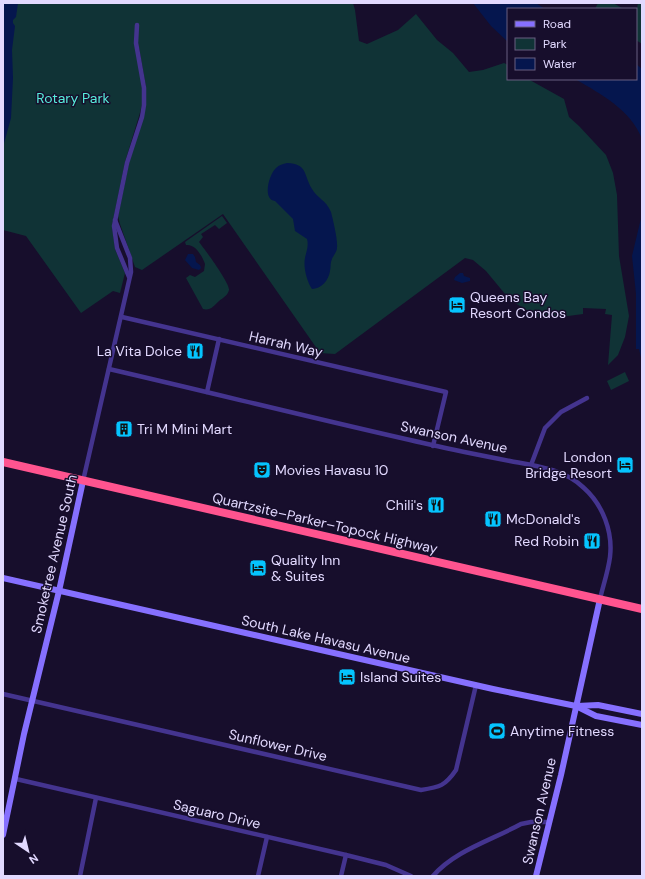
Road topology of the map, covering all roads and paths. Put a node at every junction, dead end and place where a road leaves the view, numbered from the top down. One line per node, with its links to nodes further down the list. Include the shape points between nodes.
1 (138, 24): 2 (street, via 136,42 144,88 144,105 127,163)
2 (115, 220): 3 (street, via 114,232 118,248); 3 (street, Smoketree Avenue South, via 130,258)
3 (130, 279): 4 (street, Smoketree Avenue South)
4 (122, 317): 5 (street, Harrah Way); 6 (street, Smoketree Avenue South)
5 (219, 339): 7 (street); 9 (street, Harrah Way, via 446,392)
6 (108, 369): 7 (street, Swanson Avenue); 12 (street, Smoketree Avenue South)
7 (207, 392): 9 (street, Swanson Avenue)
8 (587, 398): 11 (street, via 561,412 545,428)
9 (433, 446): 11 (street, Swanson Avenue)
10 (3, 462): 12 (highway, Quartzsite–Parker–Topock Highway)
11 (531, 465): 15 (street, Swanson Avenue, via 554,470 573,479 589,493 601,510 608,530 610,551)
12 (83, 481): 14 (main road, Smoketree Avenue South); 15 (highway, Quartzsite–Parker–Topock Highway)
13 (3, 578): 14 (main road, South Lake Havasu Avenue)
14 (59, 591): 17 (main road, South Lake Havasu Avenue); 19 (main road, Smoketree Avenue South)
15 (600, 599): 16 (highway, Quartzsite–Parker–Topock Highway); 20 (main road, Swanson Avenue)
16 (642, 609)
17 (476, 685): 19 (street, Sunflower Drive, via 456,770 449,780 438,787 421,790); 20 (main road, South Lake Havasu Avenue)
18 (3, 694): 19 (street, Sunflower Drive)
19 (32, 700): 23 (main road, Smoketree Avenue South)
20 (576, 706): 21 (main road, via 598,706); 22 (main road, South Lake Havasu Avenue, via 596,716); 25 (main road, Swanson Avenue)
21 (642, 714)
22 (642, 725)
23 (16, 779): 24 (street, Saguaro Drive); 26 (main road, Smoketree Avenue South)
24 (96, 798): 27 (street, Saguaro Drive); 29 (street)
25 (548, 822): 33 (street, via 523,823 457,856); 34 (main road, Swanson Avenue)
26 (3, 835)
27 (267, 837): 28 (street, Saguaro Drive); 30 (street)
28 (346, 855): 31 (street); 32 (street, Saguaro Drive, via 386,865)
29 (80, 876)
30 (258, 876)
31 (341, 876)
32 (411, 876)
33 (433, 876)
34 (536, 876)

